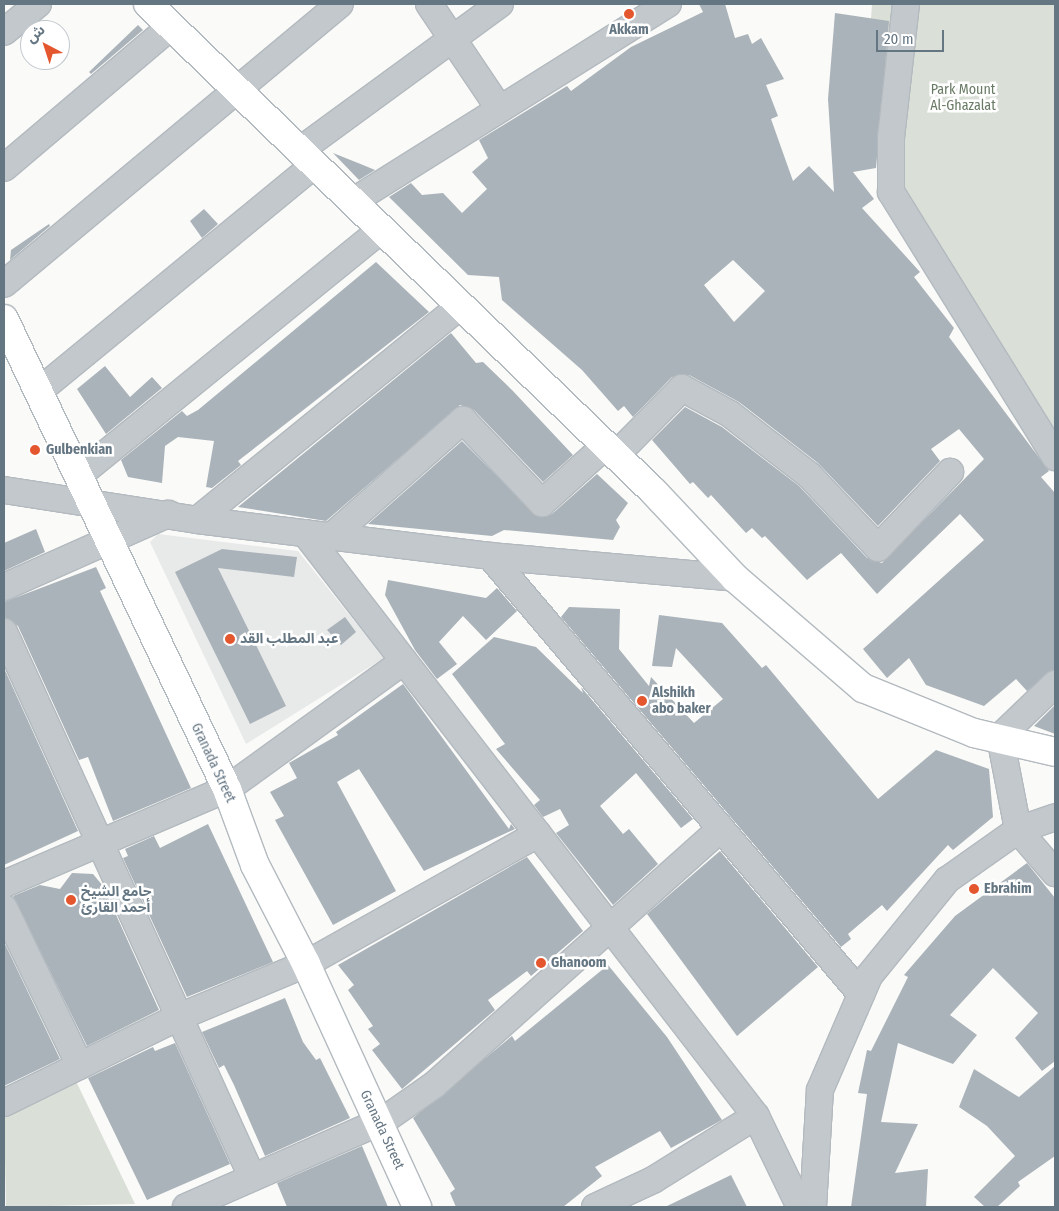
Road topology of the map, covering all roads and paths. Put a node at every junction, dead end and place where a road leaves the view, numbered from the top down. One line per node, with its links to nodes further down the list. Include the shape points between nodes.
1 (38, 4): 9 (street)
2 (148, 4): 8 (main road)
3 (340, 4): 11 (street)
4 (429, 4): 10 (street)
5 (500, 4): 10 (street)
6 (668, 4): 12 (street)
7 (906, 4): 22 (street, via 891,138 891,192)
8 (170, 27): 11 (main road); 14 (street)
9 (4, 32)
10 (451, 38): 12 (street); 13 (street)
11 (238, 93): 13 (main road); 17 (street)
12 (499, 108): 15 (street)
13 (306, 158): 15 (main road); 20 (street)
14 (4, 168)
15 (352, 202): 16 (main road)
16 (381, 230): 18 (main road); 24 (street)
17 (4, 284)
18 (460, 306): 21 (main road); 28 (street)
19 (4, 320): 20 (main road, Granada Street)
20 (39, 391): 24 (main road, Granada Street)
21 (611, 451): 23 (street, via 682,388 730,414 809,475 878,548); 30 (street, via 542,503 463,420); 33 (main road)
22 (1055, 457)
23 (950, 472)
24 (78, 476): 26 (main road, Granada Street)
25 (4, 490): 26 (street)
26 (90, 505): 27 (street); 31 (main road, Granada Street)
27 (170, 513): 28 (street); 31 (street)
28 (197, 520): 29 (street)
29 (305, 533): 30 (street); 36 (street)
30 (333, 535): 32 (street)
31 (106, 540): 34 (street); 40 (main road, Granada Street)
32 (490, 556): 33 (street); 42 (street)
33 (735, 578): 38 (main road, via 863,688 974,733)
34 (4, 587)
35 (4, 632): 45 (street)
36 (404, 661): 40 (street); 44 (street)
37 (1055, 684): 38 (street)
38 (1000, 737): 39 (main road); 43 (street)
39 (1055, 752)
40 (227, 789): 45 (street); 50 (main road, Granada Street, via 255,865)
41 (1055, 817): 43 (street)
42 (721, 828): 49 (street); 51 (street)
43 (1018, 830): 46 (street); 51 (street, via 947,880 869,976)
44 (538, 834): 49 (street); 50 (street)
45 (101, 844): 47 (street); 52 (street)
46 (1055, 873)
47 (4, 884)
48 (4, 908): 53 (street)
49 (610, 928): 55 (street); 56 (street, via 434,1085)
50 (306, 964): 52 (street); 56 (main road, Granada Street)
51 (861, 994): 62 (street, via 820,1090)
52 (179, 1017): 53 (street); 57 (street)
53 (80, 1066): 54 (street)
54 (4, 1103)
55 (756, 1116): 60 (street, via 653,1180); 61 (street)
56 (377, 1124): 57 (street); 59 (main road, Granada Street)
57 (252, 1177): 58 (street)
58 (186, 1207)
59 (417, 1207)
60 (595, 1207)
61 (800, 1207)
62 (813, 1207)

